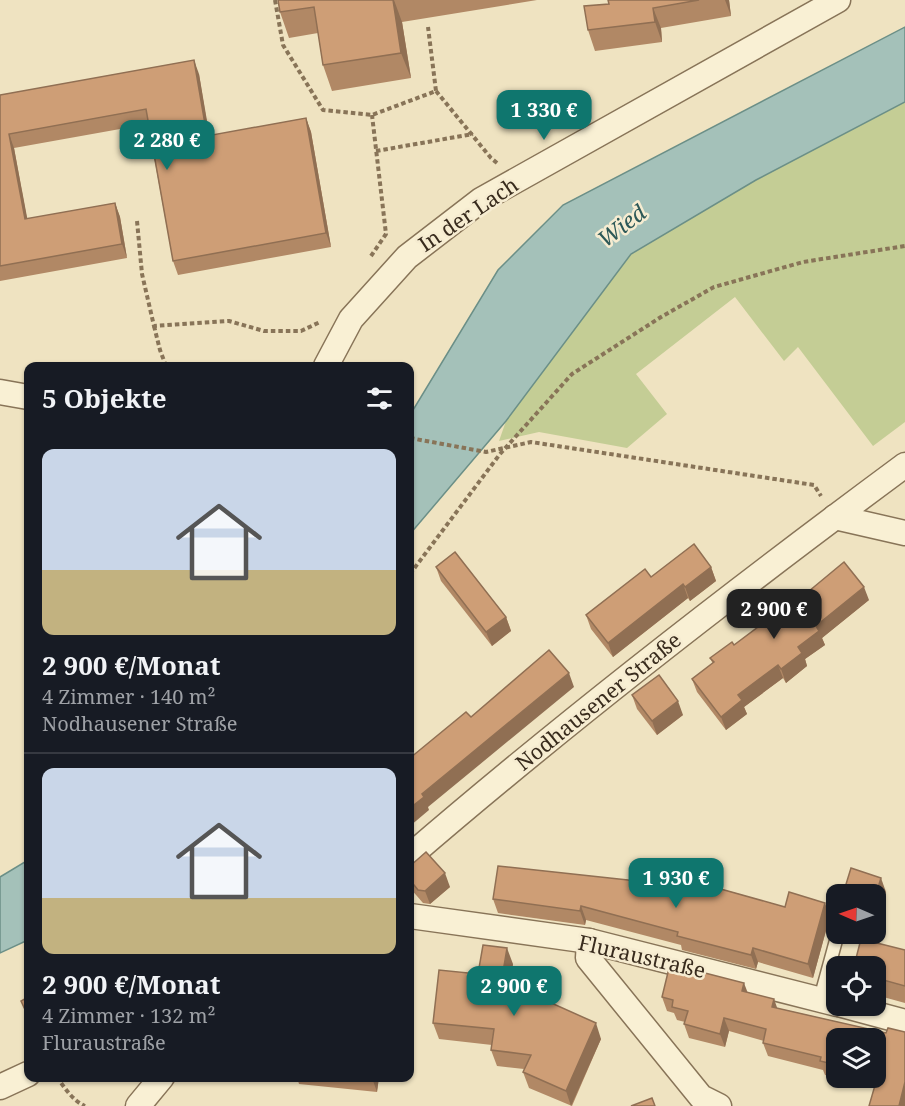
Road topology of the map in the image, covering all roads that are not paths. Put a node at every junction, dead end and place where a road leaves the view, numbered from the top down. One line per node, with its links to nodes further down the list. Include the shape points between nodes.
1 (838, 0): 2 (street, In der Lach, via 481,200 407,257 351,319)
2 (328, 362)
3 (0, 392): 4 (street)
4 (24, 396)
5 (905, 465): 6 (street, Nodhausener Straße)
6 (835, 517): 7 (street); 8 (street, Nodhausener Straße, via 633,671)
7 (905, 533)
8 (414, 853)
9 (414, 917): 10 (street, Fluraustraße)
10 (589, 941): 11 (street, Fluraustraße); 17 (street, via 588,958)
11 (826, 1001)
12 (882, 1016): 13 (street, Fluraustraße)
13 (905, 1022)
14 (24, 1076): 16 (street)
15 (158, 1082): 18 (street)
16 (0, 1088)
17 (706, 1103)
18 (138, 1106)

